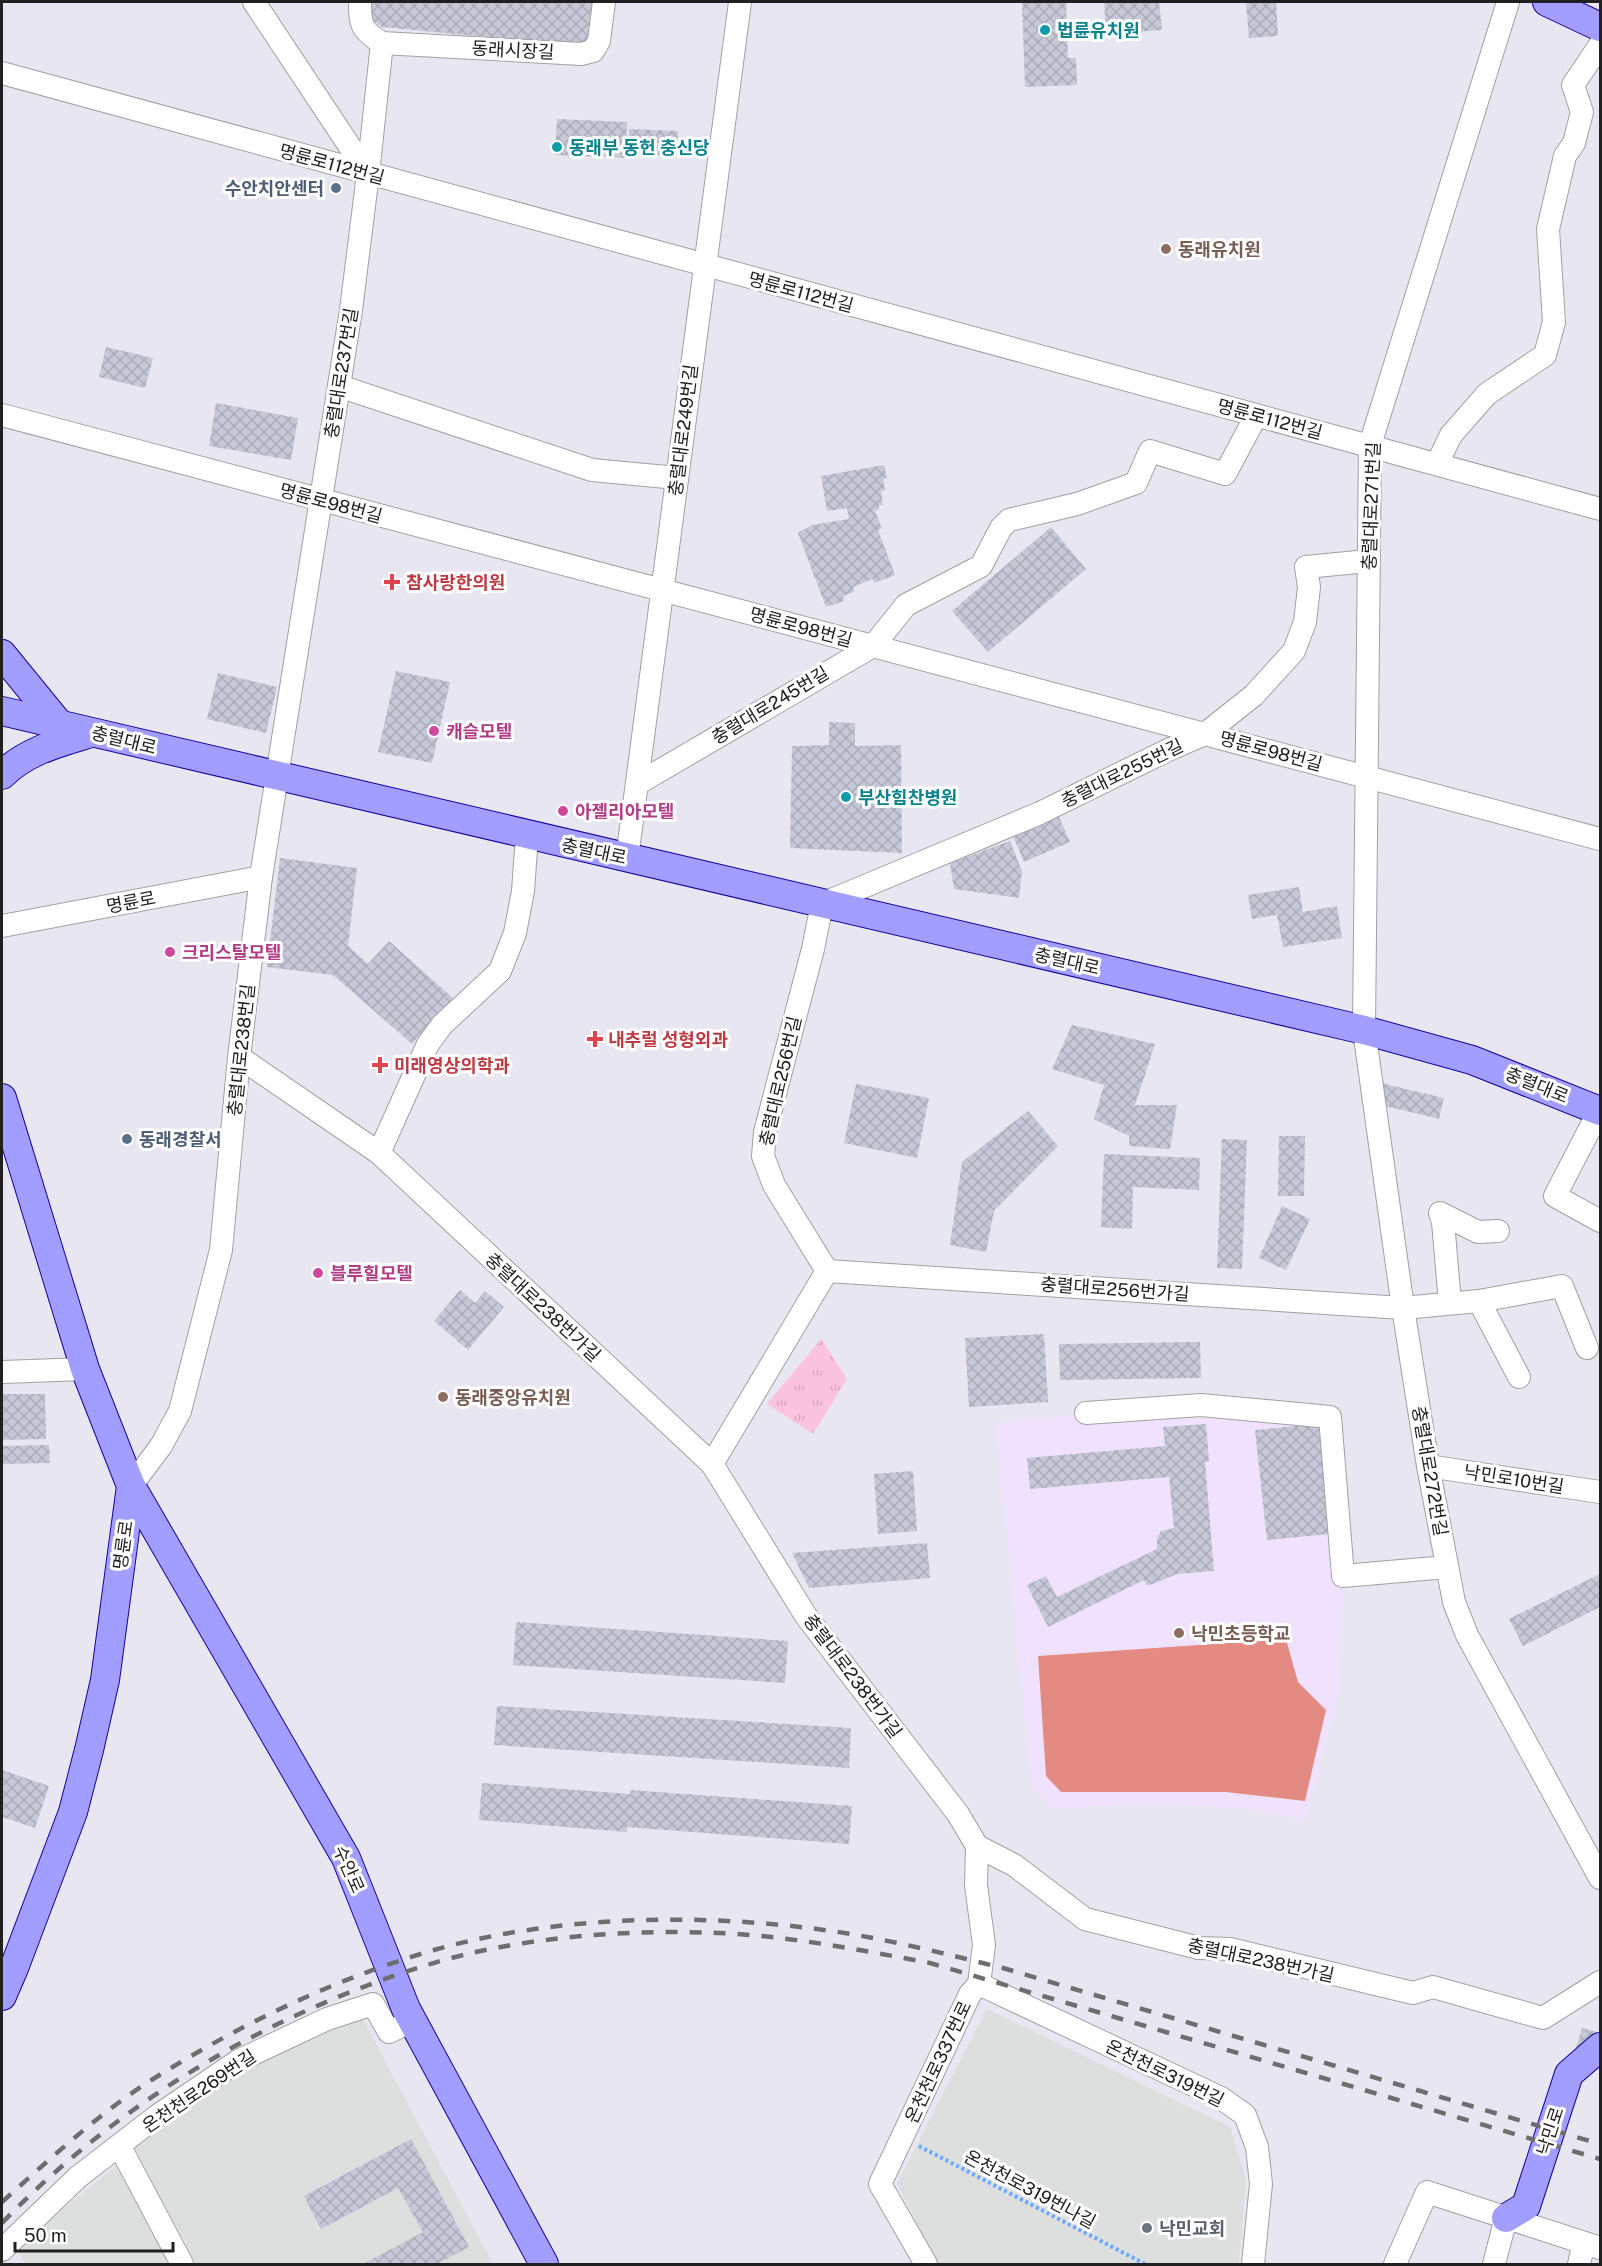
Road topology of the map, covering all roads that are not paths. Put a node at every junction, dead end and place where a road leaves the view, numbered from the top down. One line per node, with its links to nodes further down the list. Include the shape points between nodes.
1 (254, 2): 11 (street)
2 (360, 2): 8 (street, via 360,21 368,34)
3 (604, 2): 8 (street, 동래시장길, via 599,42 593,51 580,54)
4 (740, 2): 12 (street, 충렬대로249번길)
5 (1508, 2): 16 (street, 충렬대로271번길)
6 (1547, 2): 7 (main road)
7 (1600, 27)
8 (382, 43): 11 (street)
9 (1600, 45): 17 (street, via 1574,85 1582,112 1574,143 1564,156 1548,229 1554,322 1545,355 1487,394 1451,435)
10 (2, 73): 11 (street, 명륜로112번길)
11 (368, 174): 12 (street, 명륜로112번길); 13 (street, 충렬대로237번길)
12 (705, 266): 15 (street, 명륜로112번길); 18 (street, 충렬대로249번길)
13 (339, 386): 18 (street, via 592,470); 19 (street, 충렬대로237번길)
14 (2, 415): 19 (street, 명륜로98번길)
15 (1256, 416): 16 (street, 명륜로112번길); 23 (street, 충렬대로245번길, via 1225,474 1150,451 1136,483 1077,504 1009,520 981,566 906,605)
16 (1370, 445): 17 (street, 명륜로112번길); 21 (street, 충렬대로271번길)
17 (1437, 464): 20 (street, 명륜로112번길)
18 (677, 478): 22 (street, 충렬대로249번길)
19 (321, 500): 22 (street, 명륜로98번길); 30 (street, 충렬대로237번길)
20 (1600, 509)
21 (1368, 561): 28 (street, 충렬대로255번길, via 1306,567 1309,587 1305,622 1294,651 1254,694); 31 (street, 충렬대로271번길)
22 (662, 590): 23 (street, 명륜로98번길); 32 (street, 충렬대로249번길)
23 (873, 646): 28 (street, 명륜로98번길); 32 (street, 충렬대로245번길)
24 (2, 654): 26 (main road)
25 (2, 711): 26 (main road, 충렬대로)
26 (60, 725): 27 (main road, 충렬대로)
27 (93, 732): 29 (main road, via 35,751); 30 (main road, 충렬대로)
28 (1205, 734): 31 (street, 명륜로98번길); 37 (street, 충렬대로255번길, via 1040,813)
29 (2, 775)
30 (276, 775): 33 (main road, 충렬대로); 36 (street, 충렬대로238번길)
31 (1366, 777): 34 (street, 명륜로98번길); 39 (street, 충렬대로271번길)
32 (637, 784): 35 (street, 충렬대로249번길)
33 (527, 836): 35 (main road, 충렬대로); 43 (street, via 517,923 500,971 442,1025 428,1044)
34 (1600, 839)
35 (627, 858): 37 (main road, 충렬대로)
36 (261, 877): 38 (street, 명륜로); 40 (street, 충렬대로238번길)
37 (822, 904): 39 (main road, 충렬대로); 46 (street, 충렬대로256번길, via 765,1132 763,1156 774,1185)
38 (2, 926)
39 (1364, 1030): 42 (main road, 충렬대로, via 1472,1060); 49 (street, 충렬대로272번길)
40 (239, 1057): 43 (street, 충렬대로238번가길); 57 (street, 충렬대로238번길, via 221,1250 180,1411 161,1446)
41 (2, 1098): 51 (main road, 명륜로)
42 (1600, 1111): 44 (street, via 1555,1196)
43 (379, 1153): 55 (street, 충렬대로238번가길)
44 (1600, 1221)
45 (1498, 1231): 48 (street, via 1478,1232 1440,1213)
46 (827, 1271): 49 (street, 충렬대로256번가길); 55 (street)
47 (1479, 1301): 48 (street, 충렬대로256번가길); 50 (street, 충렬대로256번가길, via 1562,1286); 53 (street)
48 (1450, 1303): 49 (street, 충렬대로256번가길)
49 (1403, 1308): 56 (street, 충렬대로272번길)
50 (1587, 1348)
51 (85, 1369): 52 (street); 57 (main road, 명륜로)
52 (2, 1372)
53 (1519, 1377)
54 (1086, 1413): 59 (street, via 1201,1405 1330,1417 1343,1576)
55 (712, 1464): 60 (street, 충렬대로238번가길, via 806,1616 957,1814)
56 (1428, 1466): 58 (street, 낙민로10번길); 59 (street, 충렬대로272번길)
57 (131, 1486): 62 (main road, 명륜로, via 105,1680 89,1750 73,1812); 66 (main road, 수안로, via 346,1858)
58 (1600, 1492)
59 (1447, 1567): 61 (street, 충렬대로272번길, via 1454,1602 1467,1635)
60 (977, 1846): 63 (street, 충렬대로238번가길, via 1014,1865 1085,1919 1199,1948 1230,1949 1413,1993 1432,1987 1543,2018); 64 (street, 온천천로337번로, via 976,1885 984,1945)
61 (1600, 1878)
62 (8, 1963): 65 (main road, 명륜로)
63 (1600, 1982)
64 (979, 1984): 74 (street, 온천천로337번로, via 970,1994 880,2184); 75 (street, 온천천로319번길, via 1221,2098 1245,2115 1257,2147 1262,2184)
65 (2, 1996)
66 (412, 2020): 68 (street, 온천천로269번길, via 389,2032 373,2004 327,2019 238,2061 157,2116); 73 (main road, 수안로)
67 (1600, 2047): 69 (main road, 낙민로, via 1569,2074 1526,2206)
68 (120, 2147): 71 (street, 온천천로269번길, via 78,2177); 72 (street)
69 (1506, 2218): 70 (street); 76 (street, via 1427,2192); 77 (street)
70 (1592, 2245): 78 (street)
71 (2, 2250)
72 (183, 2265)
73 (544, 2265)
74 (926, 2265)
75 (1253, 2265)
76 (1395, 2265)
77 (1494, 2265)
78 (1579, 2265)

